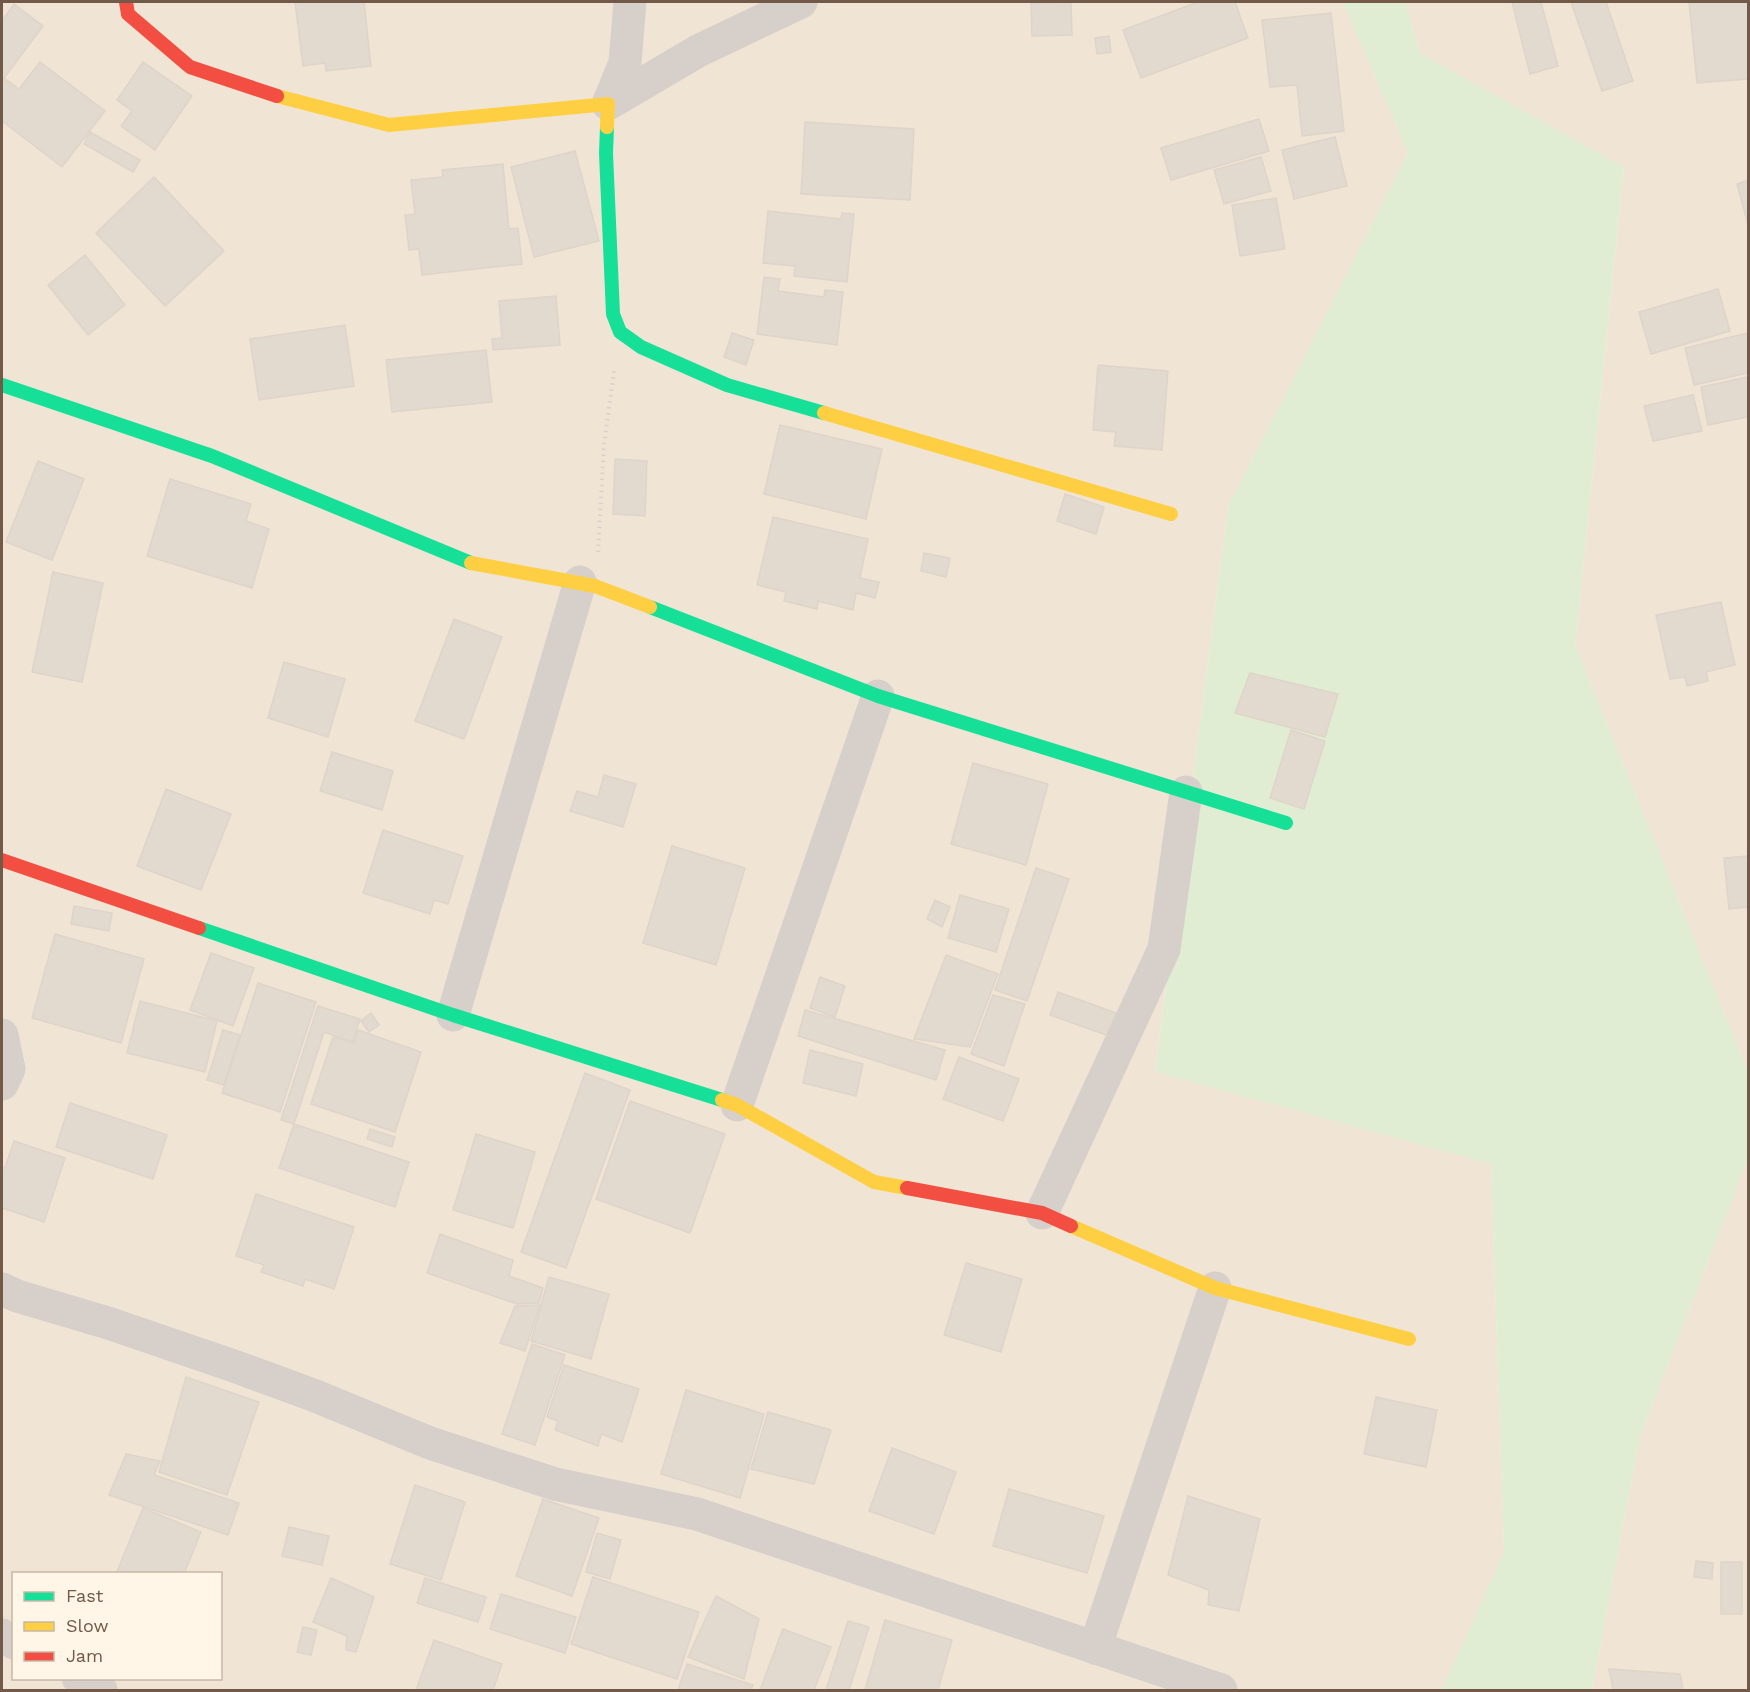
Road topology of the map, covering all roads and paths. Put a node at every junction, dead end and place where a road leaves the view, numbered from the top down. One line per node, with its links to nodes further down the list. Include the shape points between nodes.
1 (126, 2): 4 (street, via 128,14 190,67 260,91 389,125)
2 (630, 2): 4 (street, via 625,63)
3 (801, 2): 4 (street, via 698,51)
4 (608, 104): 5 (street, via 612,314)
5 (620, 332): 7 (street, via 641,347 727,385); 8 (path)
6 (2, 385): 8 (street, via 212,456 470,563)
7 (1171, 514)
8 (588, 584): 9 (street); 13 (street)
9 (878, 696): 10 (street); 16 (street)
10 (1186, 792): 11 (street); 17 (street, via 1164,949)
11 (1286, 824)
12 (2, 860): 13 (street)
13 (453, 1015): 16 (street)
14 (2, 1035): 15 (street, via 9,1069)
15 (2, 1084)
16 (737, 1105): 17 (street, via 874,1182)
17 (1042, 1213): 18 (street)
18 (1215, 1288): 20 (street); 21 (street)
19 (2, 1289): 21 (street, via 231,1365 430,1443 555,1484 698,1514)
20 (1409, 1339)
21 (1095, 1648): 24 (street)
22 (82, 1680): 23 (street)
23 (101, 1690)
24 (1221, 1690)

